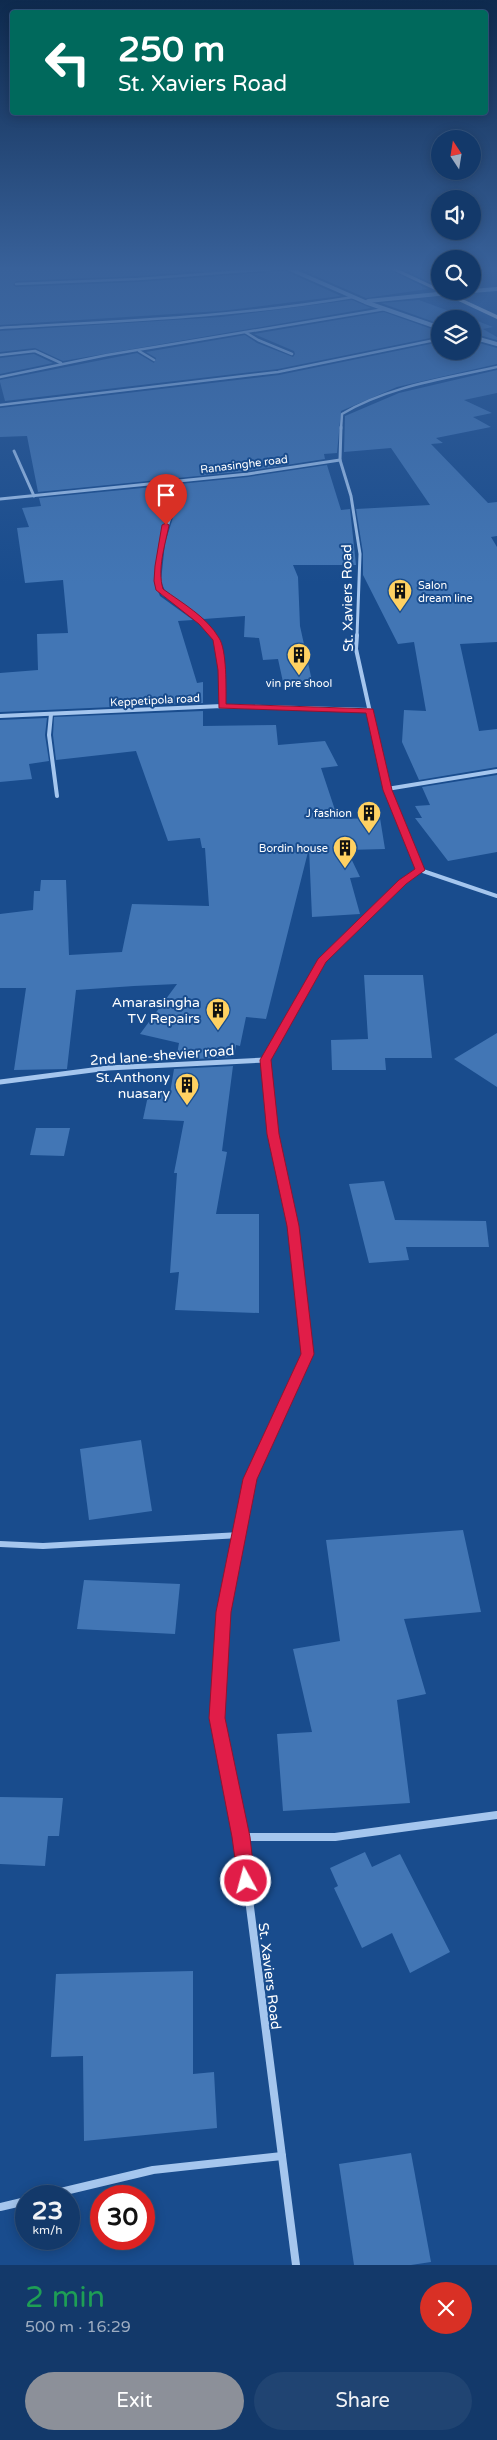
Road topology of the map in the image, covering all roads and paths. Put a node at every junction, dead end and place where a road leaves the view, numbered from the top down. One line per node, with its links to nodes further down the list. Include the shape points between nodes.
1 (19, 373): 4 (street)
2 (272, 373): 5 (street)
3 (475, 373): 7 (street, St. Xaviers Road, via 358,403 342,414)
4 (0, 377)
5 (0, 405)
6 (14, 451): 9 (street)
7 (340, 460): 8 (street, Ranasinghe road); 12 (street, St. Xaviers Road, via 351,496 360,554 356,649)
8 (165, 482): 9 (street, Ranasinghe road); 11 (street, via 173,508 162,542 157,581 162,593 202,622 217,639 222,670)
9 (34, 496): 10 (street, Ranasinghe road)
10 (0, 499)
11 (222, 706): 12 (street, Keppetipola road); 13 (street, Keppetipola road)
12 (370, 710): 16 (street, St. Xaviers Road)
13 (51, 714): 14 (street, Keppetipola road); 17 (street, via 49,735)
14 (0, 716)
15 (497, 771): 16 (street)
16 (387, 790): 18 (street, St. Xaviers Road)
17 (57, 796)
18 (420, 870): 19 (street); 20 (street, via 403,882 322,961)
19 (497, 896)
20 (266, 1060): 21 (street, 2nd lane-shevier road, via 108,1068); 22 (street, St. Xaviers Road, via 273,1134 293,1226 307,1354 250,1479)
21 (0, 1082)
22 (240, 1535): 23 (street, via 43,1546); 25 (street, St. Xaviers Road, via 224,1612 217,1718)
23 (0, 1544)
24 (497, 1815): 25 (street, via 335,1837)
25 (241, 1837): 26 (street, St. Xaviers Road)
26 (282, 2156): 27 (street, via 153,2170); 30 (street, St. Xaviers Road)
27 (80, 2187)
28 (15, 2204): 29 (street)
29 (0, 2207)
30 (296, 2265)

